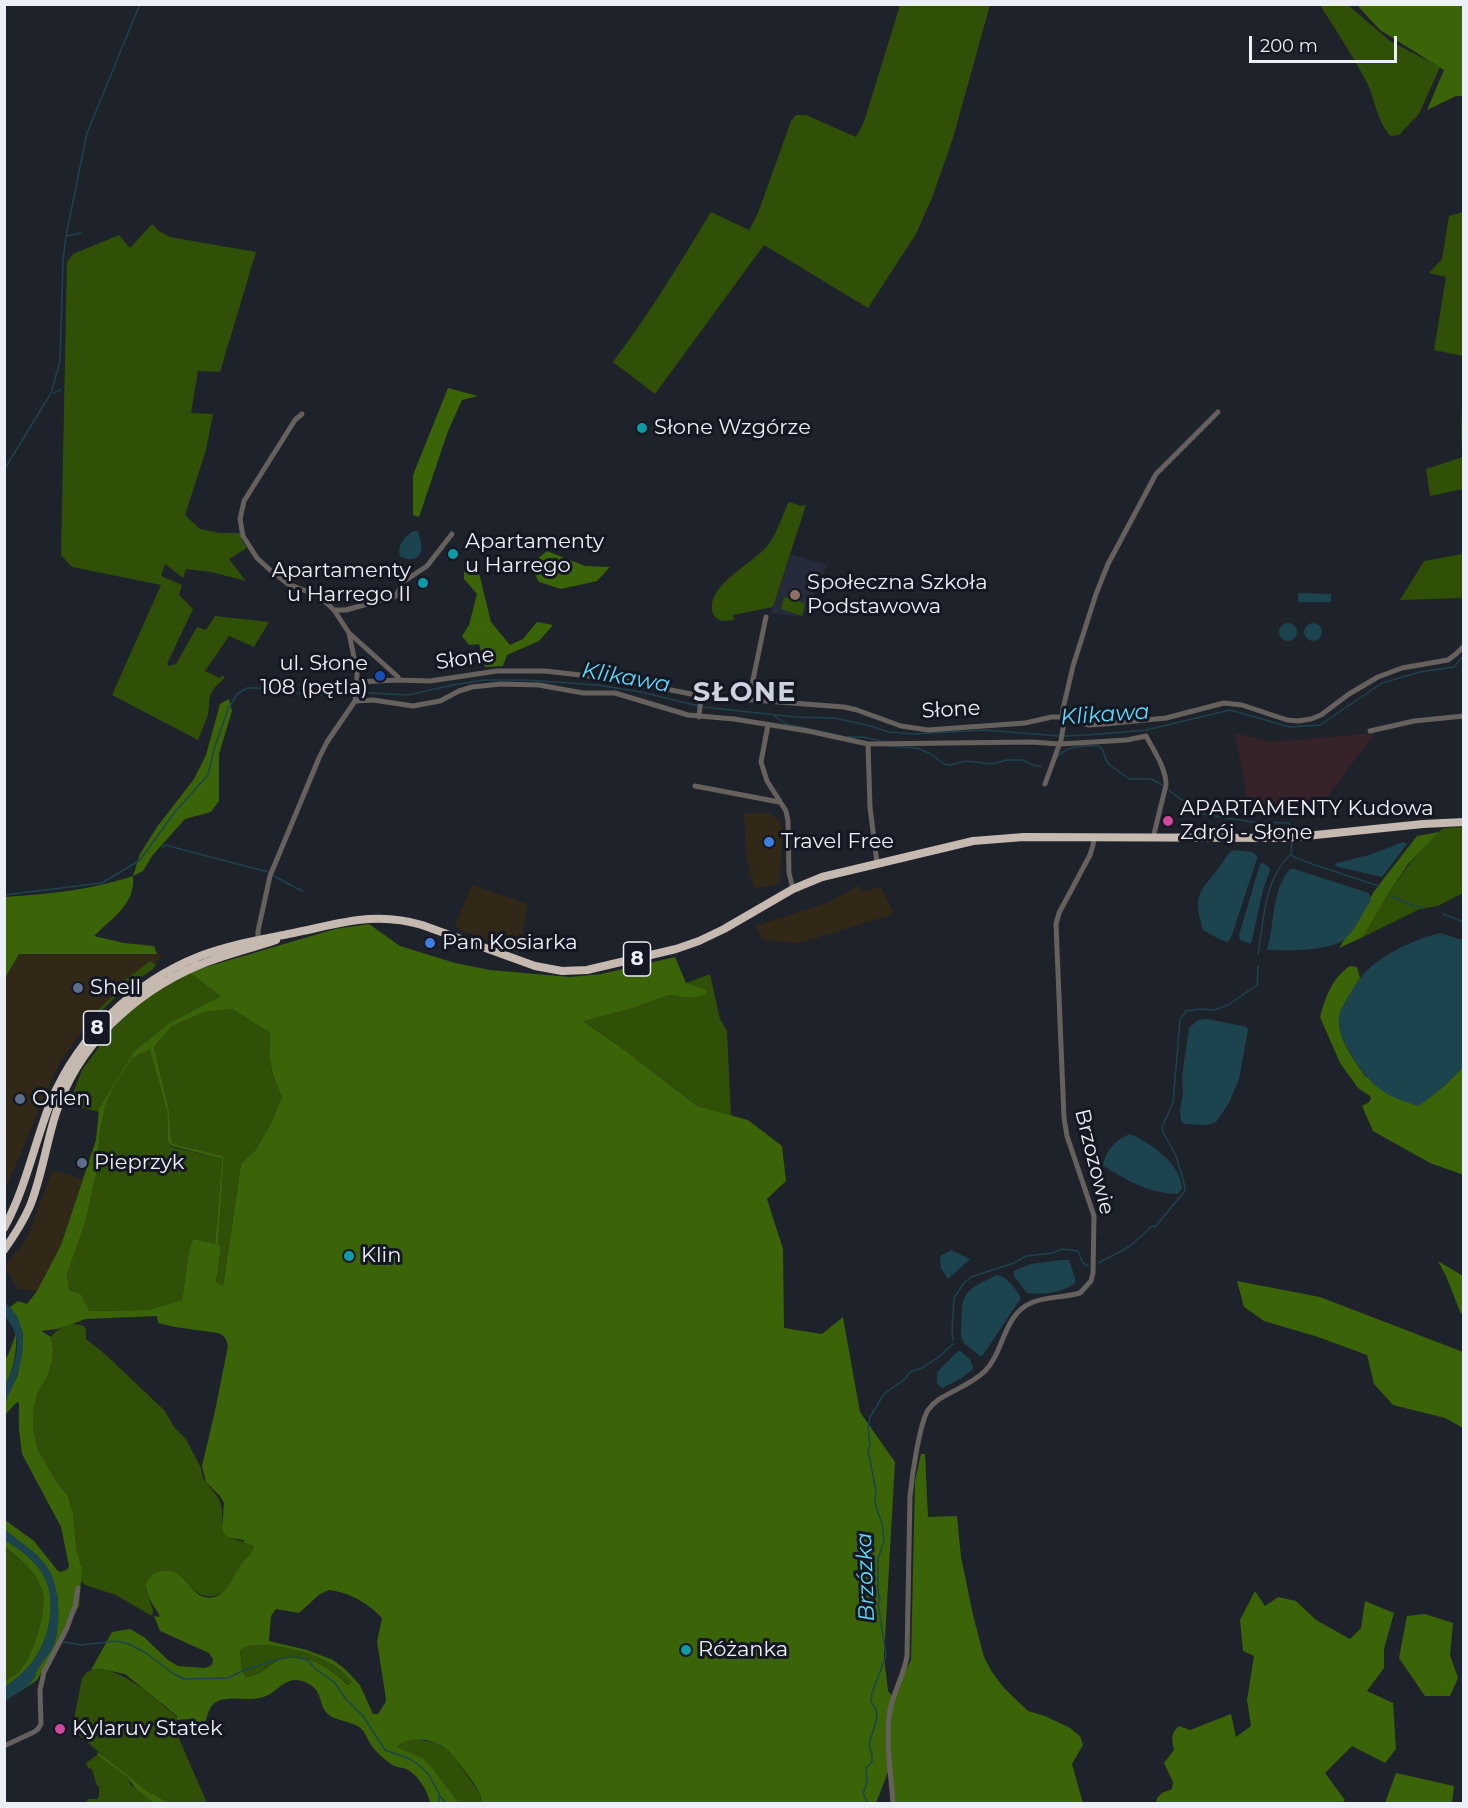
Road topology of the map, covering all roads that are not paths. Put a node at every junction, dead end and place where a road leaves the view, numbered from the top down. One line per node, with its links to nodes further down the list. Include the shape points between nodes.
1 (1218, 412): 15 (street, via 1156,474 1113,554 1083,632)
2 (302, 414): 4 (street, via 247,495 240,513 241,526 247,544 269,569 288,584 319,596)
3 (453, 534): 4 (street, via 427,566 403,582 396,596)
4 (334, 610): 6 (street)
5 (766, 617): 12 (street)
6 (349, 633): 8 (street); 9 (street)
7 (1464, 646): 15 (street, Słone, via 1448,660 1402,668 1378,677 1311,719 1287,720 1230,703 1176,716 1089,725)
8 (399, 680): 9 (street, Słone); 10 (street, Słone, via 438,681 497,671 545,671 616,679)
9 (357, 685): 11 (street)
10 (701, 696): 12 (street, Słone); 13 (street)
11 (355, 699): 13 (street, via 413,706 471,687 539,685 584,693 615,693); 28 (street, via 319,758 274,866 258,931)
12 (749, 699): 15 (street, Słone, via 844,707 901,726 928,730)
13 (699, 714): 16 (street)
14 (1464, 716): 17 (street)
15 (1062, 717): 18 (street)
16 (768, 725): 19 (street); 22 (street, via 761,762)
17 (1370, 730)
18 (1060, 742): 19 (street); 20 (street); 25 (street, via 1146,736 1166,778)
19 (868, 744): 26 (street)
20 (1045, 784)
21 (695, 786): 22 (street)
22 (779, 802): 27 (street, via 788,821)
23 (1464, 822): 25 (highway, 8, via 1296,837)
24 (1094, 838): 25 (highway, 8); 26 (highway, 8, via 984,840); 34 (street, Brzozowie, via 1056,924 1064,1118 1094,1216 1093,1273 1080,1293 1039,1300 1020,1310 989,1367 978,1378 934,1403 925,1416 910,1496 907,1656 888,1725)
25 (1153, 838)
26 (877, 863): 27 (highway, 8)
27 (793, 889): 28 (highway, 8, via 692,944 580,971 555,970 513,960 430,927 398,919 353,920)
28 (259, 943): 29 (highway, 8, via 207,954 171,969 100,1024 54,1094 20,1196); 30 (highway, 8, via 166,981 129,1007 95,1042 64,1090 34,1195)
29 (4, 1229): 30 (highway)
30 (14, 1236): 31 (highway, 8)
31 (4, 1250)
32 (78, 1588): 33 (street, via 70,1622 44,1672 41,1724)
33 (4, 1746)
34 (893, 1803)

